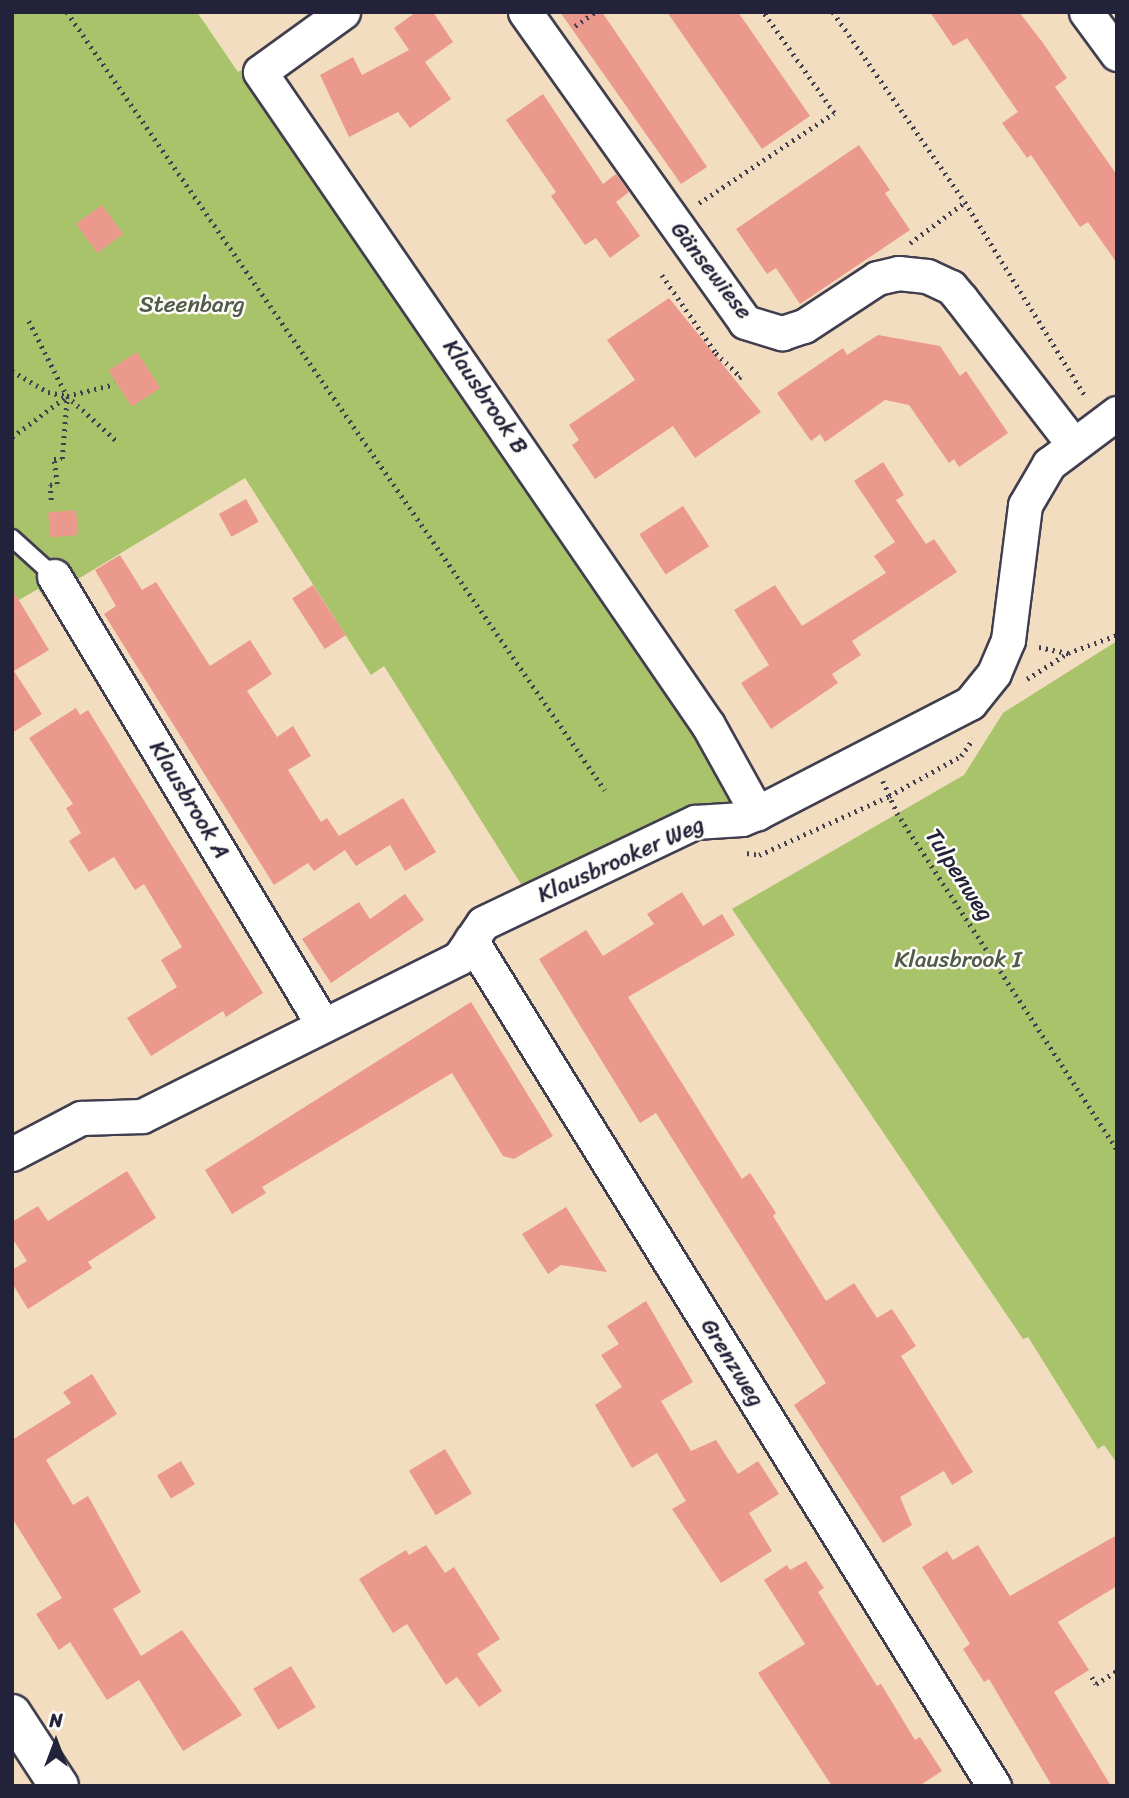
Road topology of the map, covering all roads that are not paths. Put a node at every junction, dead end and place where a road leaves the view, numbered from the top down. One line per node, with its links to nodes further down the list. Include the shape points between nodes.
1 (343, 12): 9 (street, Klausbrook B, via 260,72 708,725)
2 (525, 12): 6 (street, Gänsewiese, via 745,322 782,333 804,326 877,278 898,273 927,276 951,287)
3 (1086, 12): 4 (street)
4 (1117, 54)
5 (1109, 418): 6 (street, Klausbrooker Weg)
6 (1073, 444): 9 (street, Klausbrooker Weg, via 1049,464 1025,505 1007,640 994,673 970,703)
7 (12, 538): 8 (lane)
8 (54, 576): 11 (street, Klausbrook A)
9 (757, 813): 10 (street, Klausbrooker Weg, via 742,819 695,822 483,923)
10 (471, 940): 11 (street, Klausbrooker Weg, via 459,958); 15 (street, Grenzweg)
11 (323, 1025): 12 (street, Klausbrooker Weg, via 142,1116 81,1118)
12 (12, 1154)
13 (12, 1714): 14 (main road)
14 (58, 1786)
15 (994, 1786)

